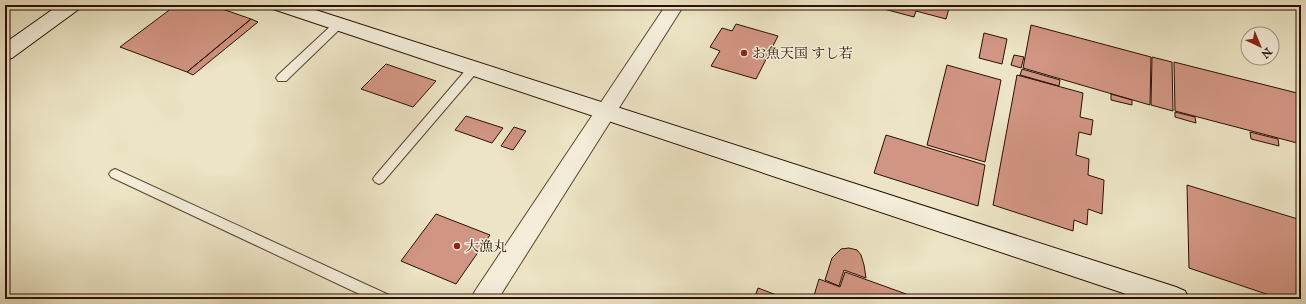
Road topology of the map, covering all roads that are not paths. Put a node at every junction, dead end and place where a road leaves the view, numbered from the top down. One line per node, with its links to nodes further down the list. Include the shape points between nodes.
1 (72, 5): 5 (street)
2 (280, 5): 4 (street)
3 (675, 5): 8 (street)
4 (339, 24): 6 (street); 7 (lane)
5 (5, 53)
6 (474, 68): 8 (street); 10 (lane)
7 (282, 78)
8 (607, 111): 12 (street); 13 (street)
9 (115, 174): 11 (lane)
10 (379, 179)
11 (384, 299)
12 (484, 299)
13 (1176, 299)

